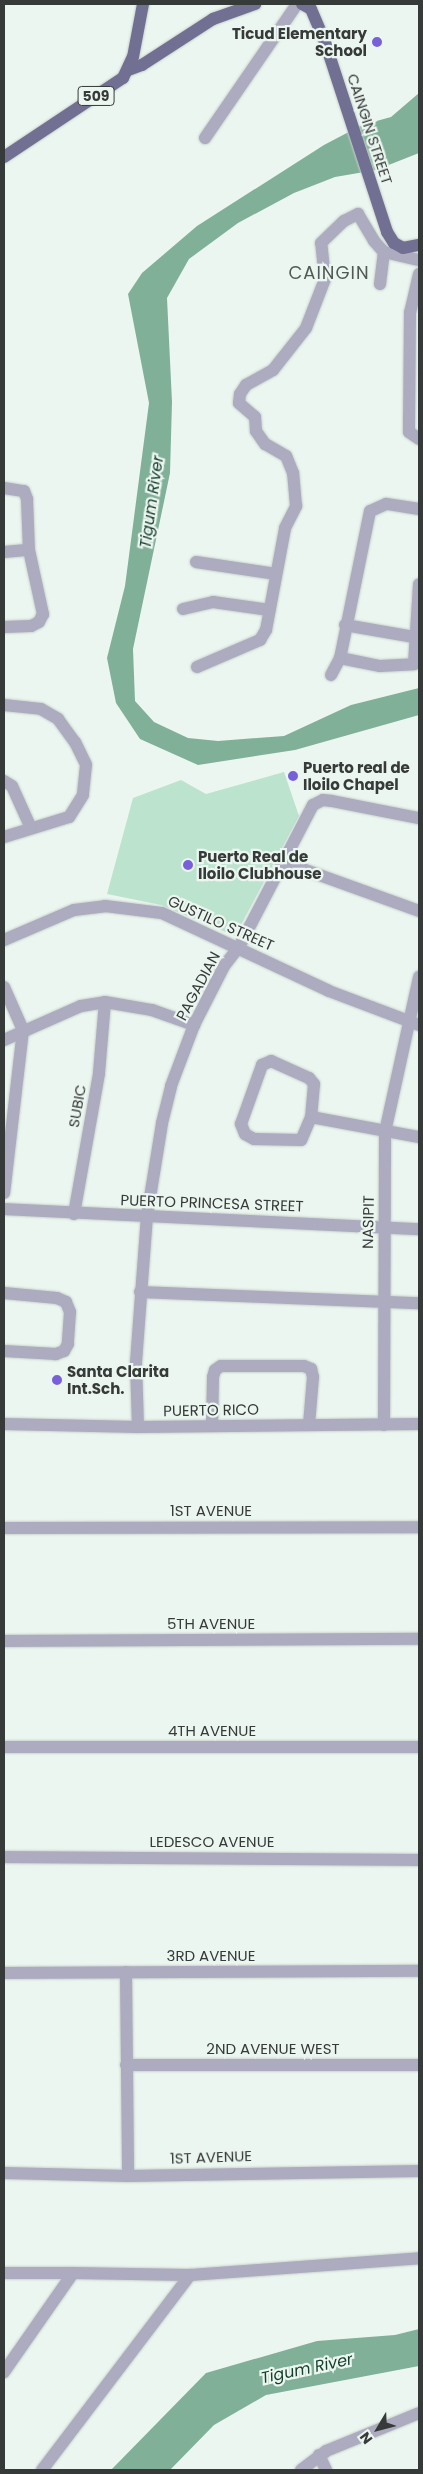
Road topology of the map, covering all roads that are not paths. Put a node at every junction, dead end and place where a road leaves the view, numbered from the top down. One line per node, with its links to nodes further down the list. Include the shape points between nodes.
1 (143, 4): 5 (main road, 509)
2 (255, 4): 5 (main road, via 213,19 142,65)
3 (297, 4): 6 (street)
4 (309, 5): 8 (main road, CAINGIN STREET, via 394,243 403,248)
5 (128, 70): 7 (main road, 509, via 123,78)
6 (205, 138)
7 (4, 157)
8 (419, 244)
9 (384, 252): 10 (street); 12 (street); 19 (street, via 358,214 344,221 320,243 325,279 306,328 273,370 246,385 240,394 239,403 255,417 256,431 265,444 286,456 294,473 296,506 285,528)
10 (419, 260)
11 (419, 274): 13 (street, via 410,312 409,432)
12 (380, 284)
13 (419, 439)
14 (4, 488): 16 (street, via 24,491)
15 (419, 509): 23 (street, via 386,504 370,511)
16 (29, 550): 17 (street); 24 (street, via 43,614 39,622 31,626)
17 (4, 552)
18 (196, 562): 19 (street)
19 (276, 574): 22 (street)
20 (419, 584): 25 (street)
21 (183, 609): 22 (street, via 213,602)
22 (269, 610): 27 (street, via 266,630 260,640)
23 (345, 625): 25 (street); 26 (street)
24 (4, 627)
25 (414, 637): 26 (street, via 412,666 380,666)
26 (340, 658): 28 (street)
27 (197, 667)
28 (331, 675)
29 (4, 706): 32 (street, via 41,709 58,719 75,742 86,765 83,795 69,817)
30 (4, 781): 32 (street, via 12,786)
31 (419, 818): 34 (street, PAGADIAN, via 332,801 317,802)
32 (31, 828): 33 (street)
33 (4, 837)
34 (283, 862): 35 (street); 37 (street, PAGADIAN)
35 (419, 911)
36 (4, 940): 37 (street, GUSTILO STREET, via 74,910 105,906 162,913)
37 (239, 947): 41 (street, GUSTILO STREET, via 329,991); 42 (street, PAGADIAN, via 224,966)
38 (419, 977): 41 (street)
39 (4, 987): 43 (street)
40 (105, 1002): 42 (street, via 152,1010); 43 (street, via 81,1006); 50 (street, SUBIC, via 99,1073)
41 (414, 1024): 46 (street, NASIPIT)
42 (194, 1025): 51 (street, PAGADIAN, via 162,1123)
43 (23, 1030): 44 (street); 48 (street)
44 (4, 1040)
45 (311, 1117): 45 (street, via 314,1084 309,1078 271,1061 262,1066 241,1124 246,1134 254,1140 301,1140); 46 (street)
46 (386, 1132): 47 (street); 52 (street, NASIPIT)
47 (419, 1137)
48 (4, 1193)
49 (4, 1209): 50 (street, PUERTO PRINCESA STREET)
50 (74, 1214): 51 (street, PUERTO PRINCESA STREET)
51 (147, 1216): 52 (street, PUERTO PRINCESA STREET); 54 (street, PAGADIAN)
52 (384, 1226): 53 (street, PUERTO PRINCESA STREET); 57 (street, NASIPIT)
53 (419, 1229)
54 (140, 1292): 57 (street); 64 (street, PAGADIAN, via 136,1362)
55 (4, 1293): 58 (street, via 58,1298 66,1302 70,1312 68,1344 64,1351 56,1354)
56 (419, 1303): 57 (street)
57 (384, 1304): 62 (street, NASIPIT)
58 (4, 1351)
59 (4, 1424): 64 (street, PUERTO RICO)
60 (309, 1424): 62 (street, PUERTO RICO); 63 (street, PUERTO RICO); 63 (street, via 311,1369 304,1366 221,1366 214,1370)
61 (419, 1424): 62 (street, PUERTO RICO)
62 (384, 1425)
63 (212, 1426): 64 (street, PUERTO RICO)
64 (138, 1427)
65 (419, 1527): 66 (street, 1ST AVENUE)
66 (4, 1528)
67 (419, 1639): 68 (street, 5TH AVENUE)
68 (4, 1641)
69 (4, 1747): 70 (street, 4TH AVENUE)
70 (419, 1747)
71 (4, 1857): 72 (street, LEDESCO AVENUE)
72 (419, 1860)
73 (419, 1971): 74 (street, 3RD AVENUE)
74 (126, 1972): 75 (street, 3RD AVENUE); 76 (street)
75 (4, 1973)
76 (126, 2065): 77 (street, 2ND AVENUE WEST); 80 (street)
77 (419, 2065)
78 (419, 2171): 80 (street, 1ST AVENUE)
79 (4, 2173): 80 (street, 1ST AVENUE)
80 (128, 2176)
81 (419, 2258): 84 (street)
82 (4, 2272): 83 (street)
83 (73, 2272): 84 (street); 85 (street)
84 (190, 2275): 89 (street)
85 (10, 2351): 86 (street)
86 (4, 2372)
87 (419, 2413): 88 (street)
88 (319, 2455): 90 (street); 91 (street)
89 (42, 2470)
90 (301, 2470)
91 (326, 2470)

